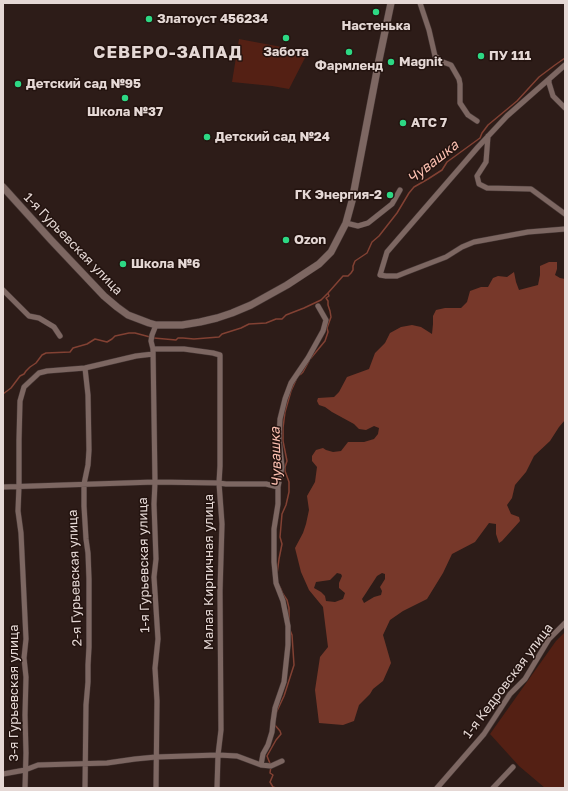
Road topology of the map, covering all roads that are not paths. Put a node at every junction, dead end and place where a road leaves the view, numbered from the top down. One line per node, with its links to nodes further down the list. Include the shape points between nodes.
1 (391, 3): 11 (main road, 1-я Гурьевская улица)
2 (420, 3): 6 (street, via 435,56 452,65 459,79 460,103 468,115)
3 (565, 65): 4 (street)
4 (549, 79): 5 (street, via 553,96); 7 (street)
5 (565, 108)
6 (477, 121)
7 (488, 136): 10 (street, via 486,162 477,176 479,184 487,188 531,189); 12 (street, via 387,252 380,275 397,276 446,257 474,242 528,232)
8 (3, 187): 15 (main road, 1-я Гурьевская улица, via 104,296 128,315)
9 (400, 190): 11 (street, via 392,204 368,223 358,226)
10 (565, 214)
11 (346, 223): 15 (main road, 1-я Гурьевская улица, via 331,252 319,264 251,305 200,322 182,325)
12 (565, 230)
13 (3, 290): 16 (street, via 29,316 40,318 54,327)
14 (318, 306): 24 (street, via 326,320 323,331 291,383 280,420 282,467)
15 (156, 324): 17 (street, 1-я Гурьевская улица, via 152,335)
16 (60, 336)
17 (153, 351): 18 (street); 19 (street, 1-я Гурьевская улица); 20 (street, Малая Кирпичная улица, via 184,349 220,355)
18 (85, 368): 21 (street, 2-я Гурьевская улица, via 89,450); 22 (street, 3-я Гурьевская улица, via 39,373 24,387 20,401)
19 (155, 482): 20 (street); 21 (street); 27 (street, 1-я Гурьевская улица, via 154,577 158,639 155,668)
20 (219, 483): 24 (street, via 266,484); 26 (street, Малая Кирпичная улица, via 222,524 221,730)
21 (84, 484): 22 (street); 29 (street, 2-я Гурьевская улица, via 89,579)
22 (19, 486): 23 (street); 32 (street, 3-я Гурьевская улица, via 18,511 26,640)
23 (3, 487)
24 (278, 487): 30 (street, via 274,562 276,583 288,626 288,645 284,682)
25 (565, 623): 38 (street, 1-я Кедровская улица, via 549,639 525,679 510,694 484,734)
26 (218, 755): 27 (street); 30 (street, via 236,756); 37 (street, Малая Кирпичная улица)
27 (156, 757): 29 (street); 36 (street, 1-я Гурьевская улица)
28 (282, 761): 30 (street, via 271,766)
29 (86, 764): 32 (street, via 38,765); 35 (street, 2-я Гурьевская улица)
30 (261, 765)
31 (513, 766): 39 (street)
32 (25, 770): 33 (street); 34 (street, 3-я Гурьевская улица)
33 (3, 774)
34 (25, 788)
35 (85, 788)
36 (156, 788)
37 (217, 788)
38 (437, 788)
39 (493, 788)

